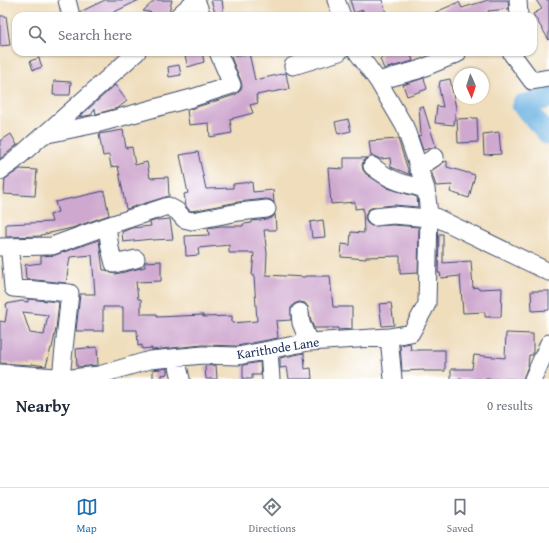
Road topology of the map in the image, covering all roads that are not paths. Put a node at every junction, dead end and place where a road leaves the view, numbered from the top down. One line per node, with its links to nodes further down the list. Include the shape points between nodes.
1 (67, 0): 4 (street)
2 (336, 0): 7 (street)
3 (518, 0): 8 (street)
4 (70, 12)
5 (182, 12): 6 (street, via 196,0)
6 (200, 12)
7 (340, 12)
8 (519, 12)
9 (132, 56): 18 (street)
10 (220, 56): 18 (street, via 232,85 103,122)
11 (326, 56): 15 (street)
12 (360, 56): 17 (street)
13 (452, 56): 17 (street, via 418,70)
14 (513, 56): 16 (street, via 532,81)
15 (293, 66)
16 (549, 78)
17 (378, 81): 21 (street, via 405,128)
18 (43, 135): 22 (street)
19 (435, 157): 21 (street)
20 (372, 166): 23 (street, via 396,182)
21 (418, 168): 23 (street)
22 (0, 171)
23 (426, 188): 25 (street)
24 (266, 209): 27 (street, via 192,221 184,219 168,206)
25 (429, 216): 26 (street); 30 (street); 32 (street, Karithode Lane, via 427,304 412,333)
26 (375, 217)
27 (107, 226): 28 (street, via 52,246); 29 (street, via 114,264)
28 (5, 250): 38 (street, via 12,288 70,293)
29 (136, 259)
30 (549, 272)
31 (300, 312): 33 (street, via 301,324)
32 (388, 337): 33 (street, Karithode Lane); 41 (street)
33 (309, 342): 35 (street, Karithode Lane)
34 (549, 343): 42 (street)
35 (269, 350): 36 (street, Karithode Lane, via 238,356 203,355); 40 (street)
36 (176, 358): 38 (street, Karithode Lane, via 150,360 99,375 71,378); 39 (street)
37 (0, 373): 38 (street, Karithode Lane)
38 (61, 376)
39 (181, 379)
40 (271, 379)
41 (393, 379)
42 (533, 379)

